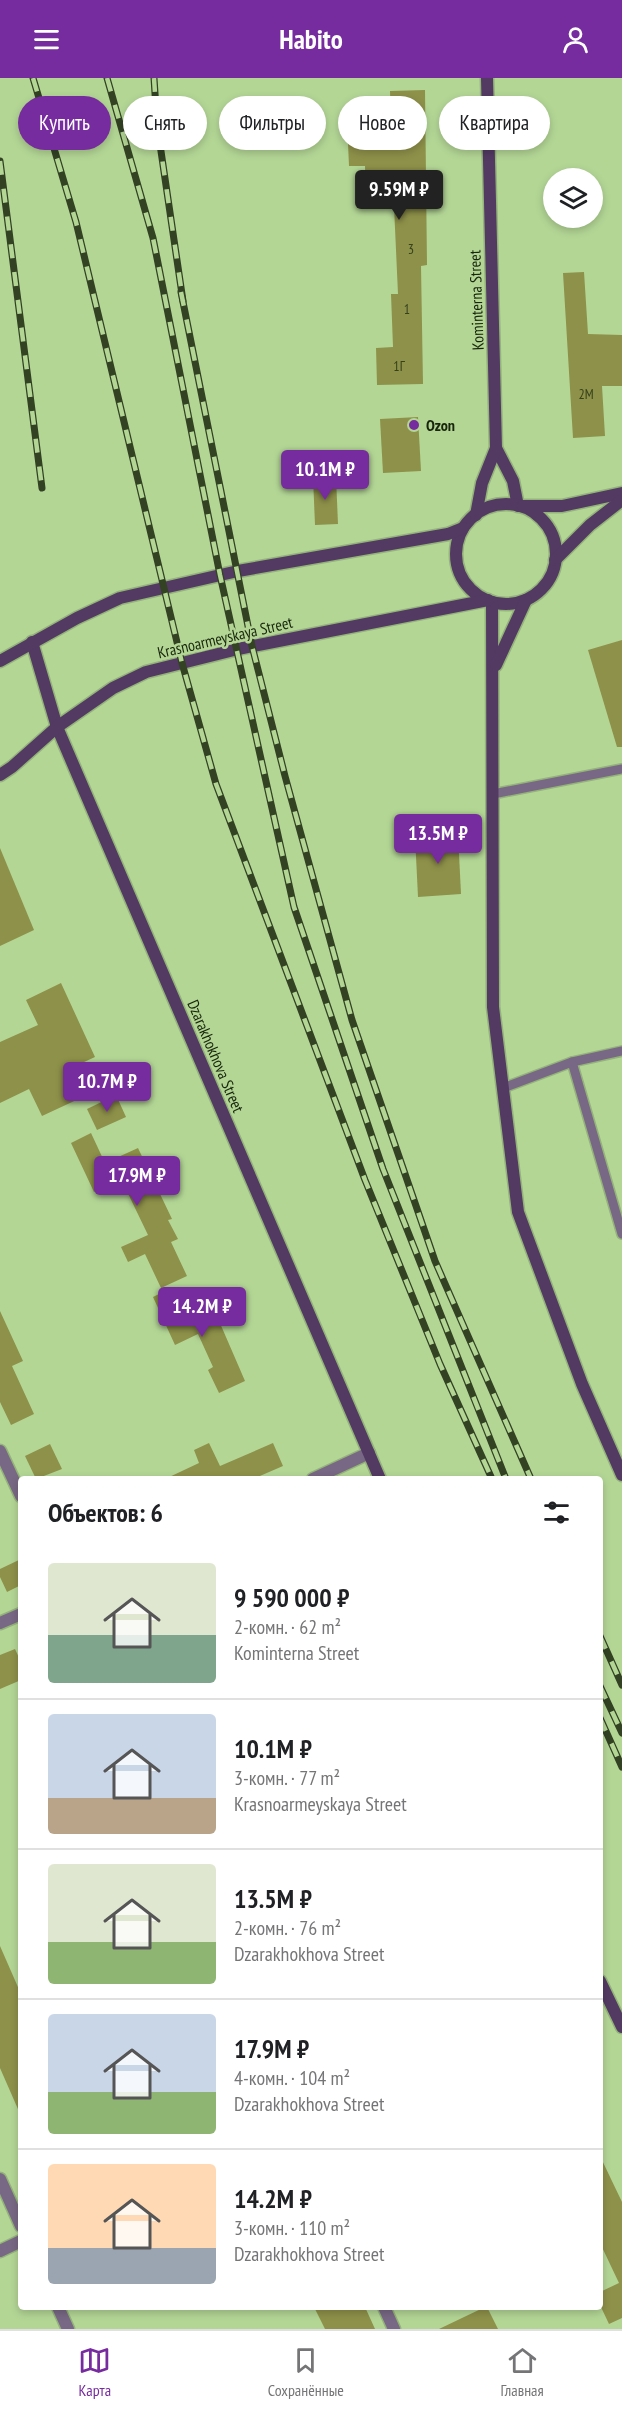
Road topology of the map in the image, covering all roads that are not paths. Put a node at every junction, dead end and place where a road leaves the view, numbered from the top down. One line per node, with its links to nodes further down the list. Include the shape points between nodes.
1 (487, 78): 2 (street, Kominterna Street)
2 (496, 448): 5 (street, Kominterna Street, via 513,481); 6 (street, Kominterna Street, via 482,483)
3 (622, 493): 5 (street, via 562,506)
4 (622, 500): 8 (street)
5 (519, 506): 6 (street, via 496,505); 8 (street, via 536,514 548,527 555,543)
6 (476, 514): 7 (street)
7 (464, 528): 10 (street, via 458,543 458,566 469,586); 11 (street, via 120,598)
8 (555, 560): 9 (street, via 546,584)
9 (526, 600): 10 (street, Krasnoarmeyskaya Street, via 506,604); 13 (street)
10 (490, 601): 13 (street); 14 (street, Krasnoarmeyskaya Street, via 238,649 146,672 113,688)
11 (32, 642): 12 (street); 14 (street, Dzarakhokhova Street)
12 (0, 661)
13 (494, 669): 17 (street)
14 (57, 727): 16 (street, Krasnoarmeyskaya Street); 23 (street, Dzarakhokhova Street)
15 (622, 769): 17 (lane)
16 (0, 775)
17 (494, 794): 20 (street, via 493,1007)
18 (622, 1051): 19 (lane)
19 (572, 1062): 20 (lane); 21 (lane)
20 (503, 1088): 24 (street, via 518,1212 582,1384)
21 (622, 1234)
22 (0, 1451): 27 (street)
23 (369, 1453): 25 (street); 26 (street, Dzarakhokhova Street)
24 (622, 1475)
25 (319, 1476)
26 (379, 1476)
27 (18, 1490)
28 (18, 1615): 29 (street)
29 (0, 1623)
30 (603, 1987): 31 (street)
31 (622, 2027)
32 (0, 2180): 33 (street)
33 (18, 2219)
34 (18, 2242): 35 (street)
35 (0, 2251)
36 (59, 2310): 38 (street)
37 (385, 2310): 39 (street)
38 (68, 2329)
39 (394, 2329)

